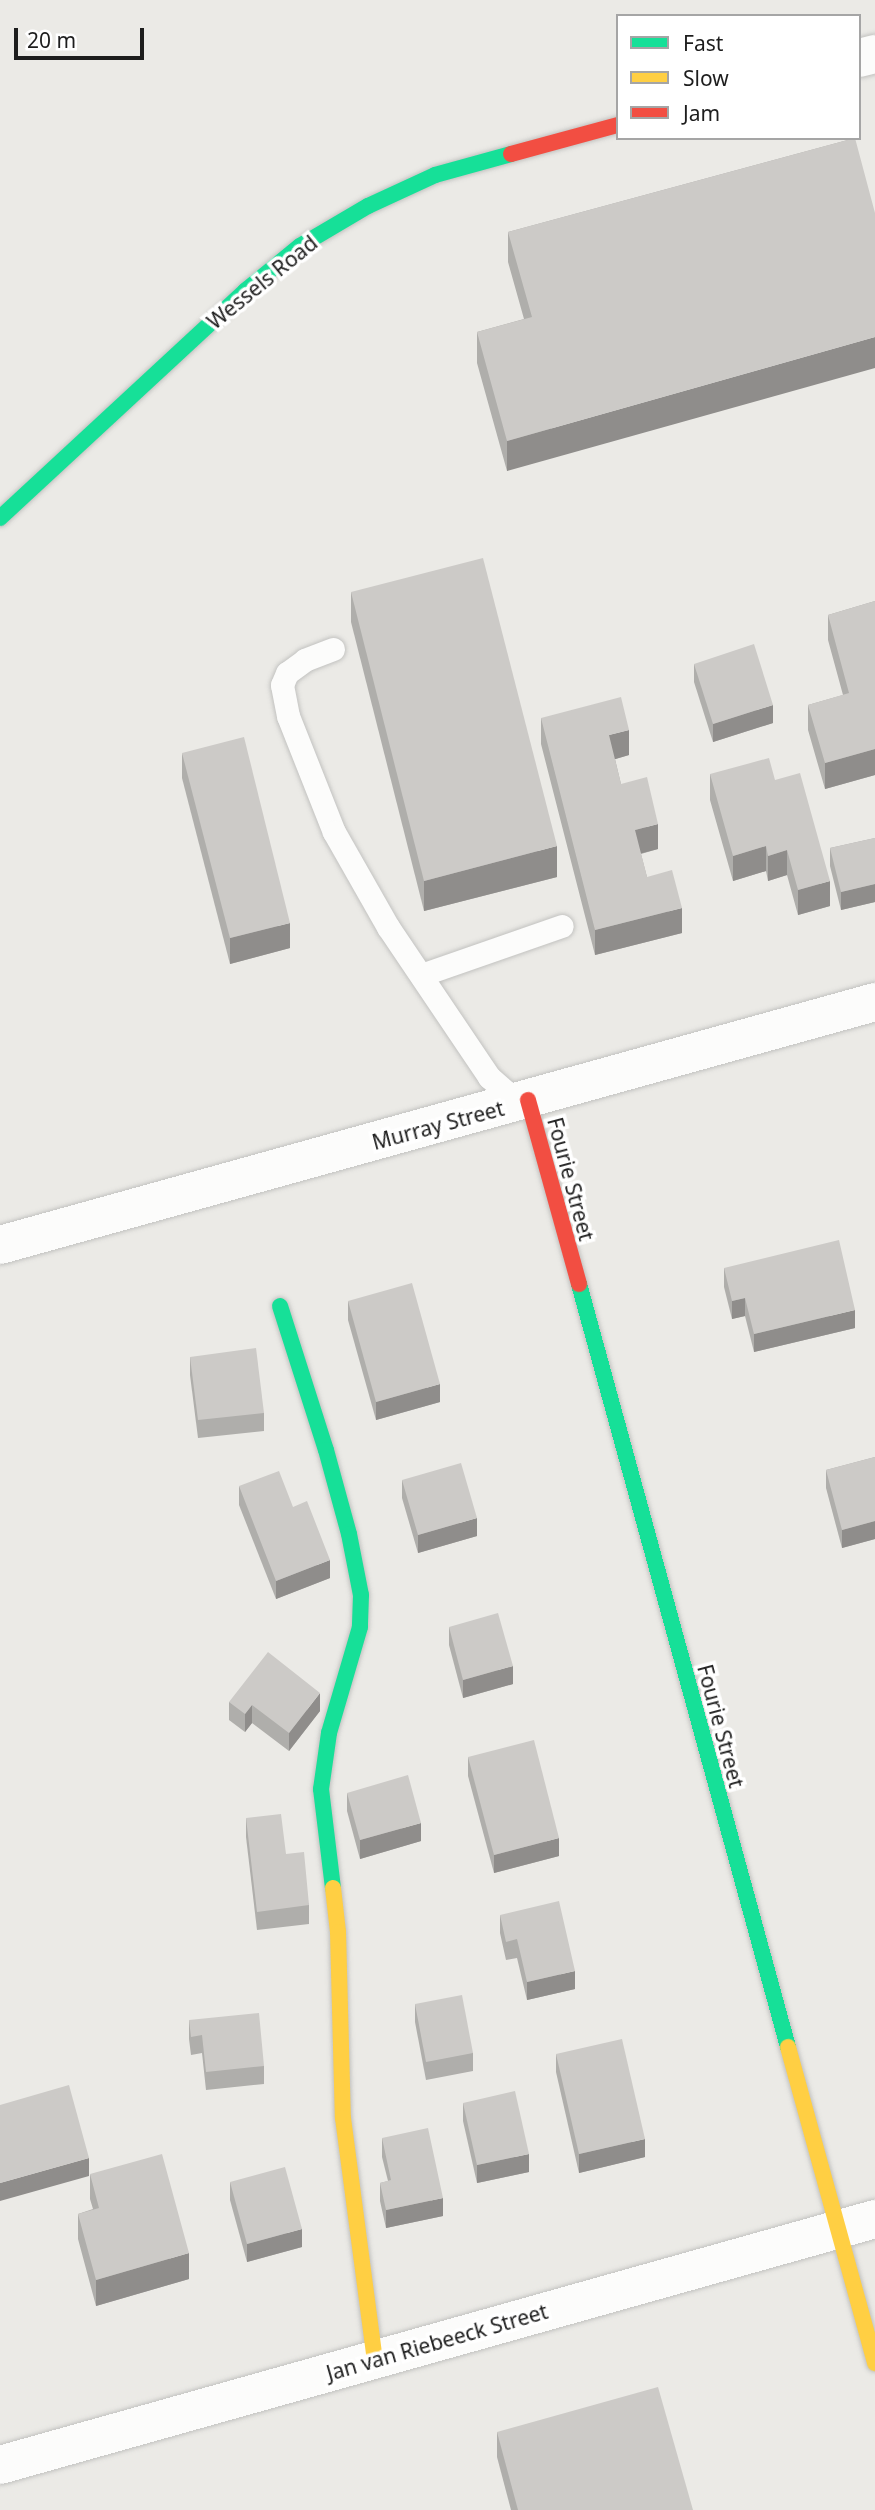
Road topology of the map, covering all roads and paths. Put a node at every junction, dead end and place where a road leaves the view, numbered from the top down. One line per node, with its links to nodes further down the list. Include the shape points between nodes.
1 (616, 126): 2 (street, Wessels Road, via 435,175 368,206 300,246 245,291)
2 (0, 518)
3 (333, 649): 5 (lane, via 287,673 282,685 288,716 334,832)
4 (562, 926): 5 (lane)
5 (421, 975): 7 (lane, via 489,1077 506,1092)
6 (875, 1002): 7 (street, Murray Street)
7 (528, 1100): 8 (street, Murray Street); 11 (street, Fourie Street)
8 (0, 1245)
9 (280, 1306): 12 (street, via 326,1450 361,1595 360,1627 328,1733 321,1789 338,1932 343,2118)
10 (875, 2219): 11 (street, Jan van Riebeeck Street)
11 (837, 2230): 12 (street, Jan van Riebeeck Street); 13 (street, Fourie Street)
12 (375, 2360): 14 (street, Jan van Riebeeck Street)
13 (875, 2363)
14 (0, 2465)

